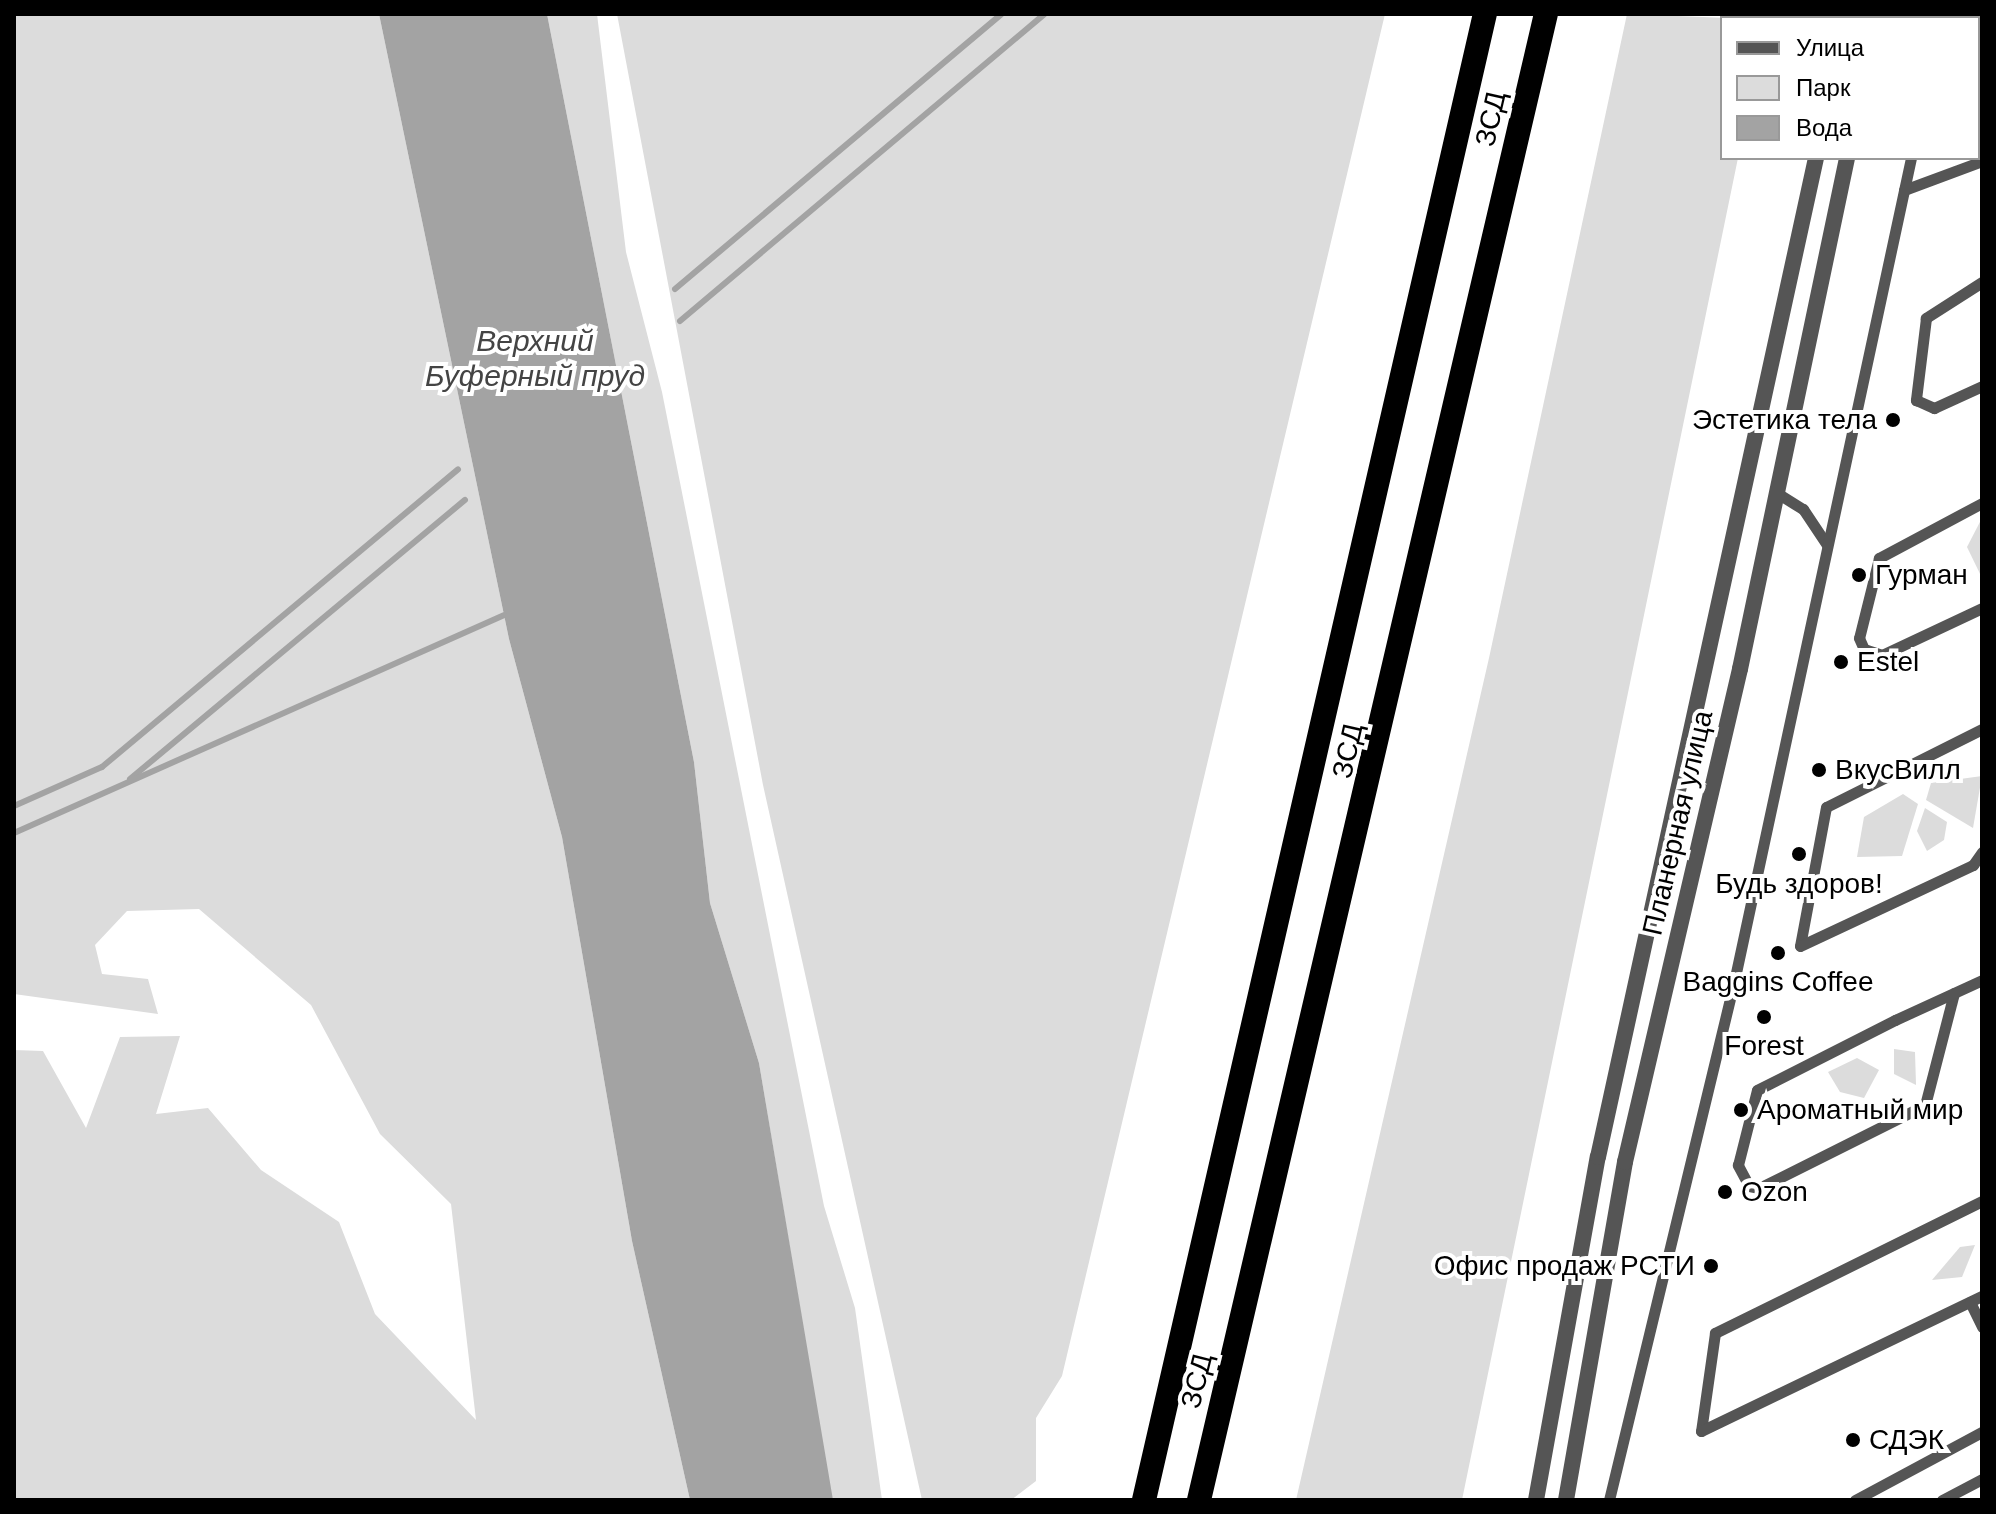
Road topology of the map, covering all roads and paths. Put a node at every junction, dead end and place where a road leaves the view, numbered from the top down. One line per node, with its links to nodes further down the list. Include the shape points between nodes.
1 (1485, 14): 24 (highway, ЗСД)
2 (1546, 14): 25 (highway, ЗСД)
3 (1816, 160): 26 (street, Планерная улица, via 1598,1157)
4 (1847, 160): 10 (street, Планерная улица)
5 (1911, 160): 7 (lane)
6 (1982, 161): 7 (lane, via 1913,193)
7 (1904, 190): 12 (lane)
8 (1982, 282): 9 (lane, via 1926,318 1916,400 1934,408)
9 (1982, 386)
10 (1777, 493): 12 (lane, via 1803,509); 27 (street, Планерная улица, via 1625,1162)
11 (1982, 503): 13 (lane, via 1879,558 1859,638 1864,649 1882,655)
12 (1827, 546): 28 (lane, via 1731,997)
13 (1982, 608)
14 (1982, 729): 15 (lane, via 1826,807 1800,946 1973,865)
15 (1982, 852)
16 (1982, 980): 17 (lane)
17 (1954, 993): 17 (lane, via 1757,1090 1738,1165 1749,1186 1759,1188 1925,1105)
18 (1982, 1201): 20 (lane, via 1715,1333 1701,1431)
19 (1982, 1296): 20 (lane)
20 (1970, 1302): 21 (lane)
21 (1982, 1327)
22 (1982, 1432): 29 (lane)
23 (1982, 1479): 30 (lane)
24 (1144, 1500)
25 (1199, 1500)
26 (1536, 1500)
27 (1566, 1500)
28 (1609, 1500)
29 (1855, 1500)
30 (1942, 1500)

